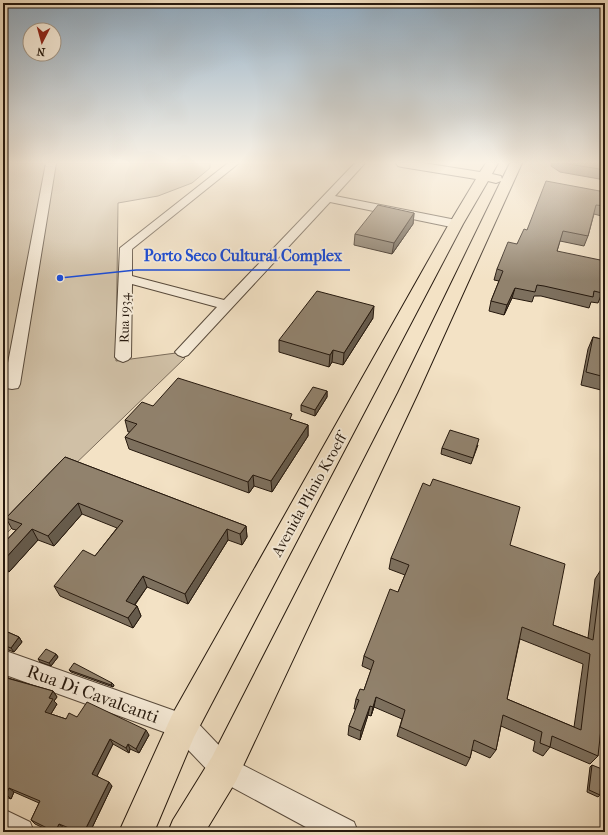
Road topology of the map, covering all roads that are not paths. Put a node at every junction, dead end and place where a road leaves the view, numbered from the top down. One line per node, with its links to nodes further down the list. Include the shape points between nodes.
1 (44, 202): 12 (street)
2 (184, 202): 8 (street, Rua 1934, via 128,246)
3 (322, 202): 9 (street)
4 (346, 202): 7 (street)
5 (474, 202): 7 (main road, Avenida Plínio Kroeff)
6 (487, 202): 15 (main road, via 408,393)
7 (456, 224): 14 (main road, Avenida Plínio Kroeff)
8 (126, 278): 9 (street); 11 (street, Rua 1934)
9 (227, 305): 10 (street)
10 (183, 352)
11 (123, 357)
12 (12, 384)
13 (3, 662): 14 (street, Rua Di Cavalcanti)
14 (183, 726): 15 (street); 18 (main road, Avenida Plínio Kroeff)
15 (224, 769): 19 (main road); 20 (street)
16 (3, 823): 17 (street)
17 (20, 832)
18 (136, 832)
19 (185, 832)
20 (344, 832)

